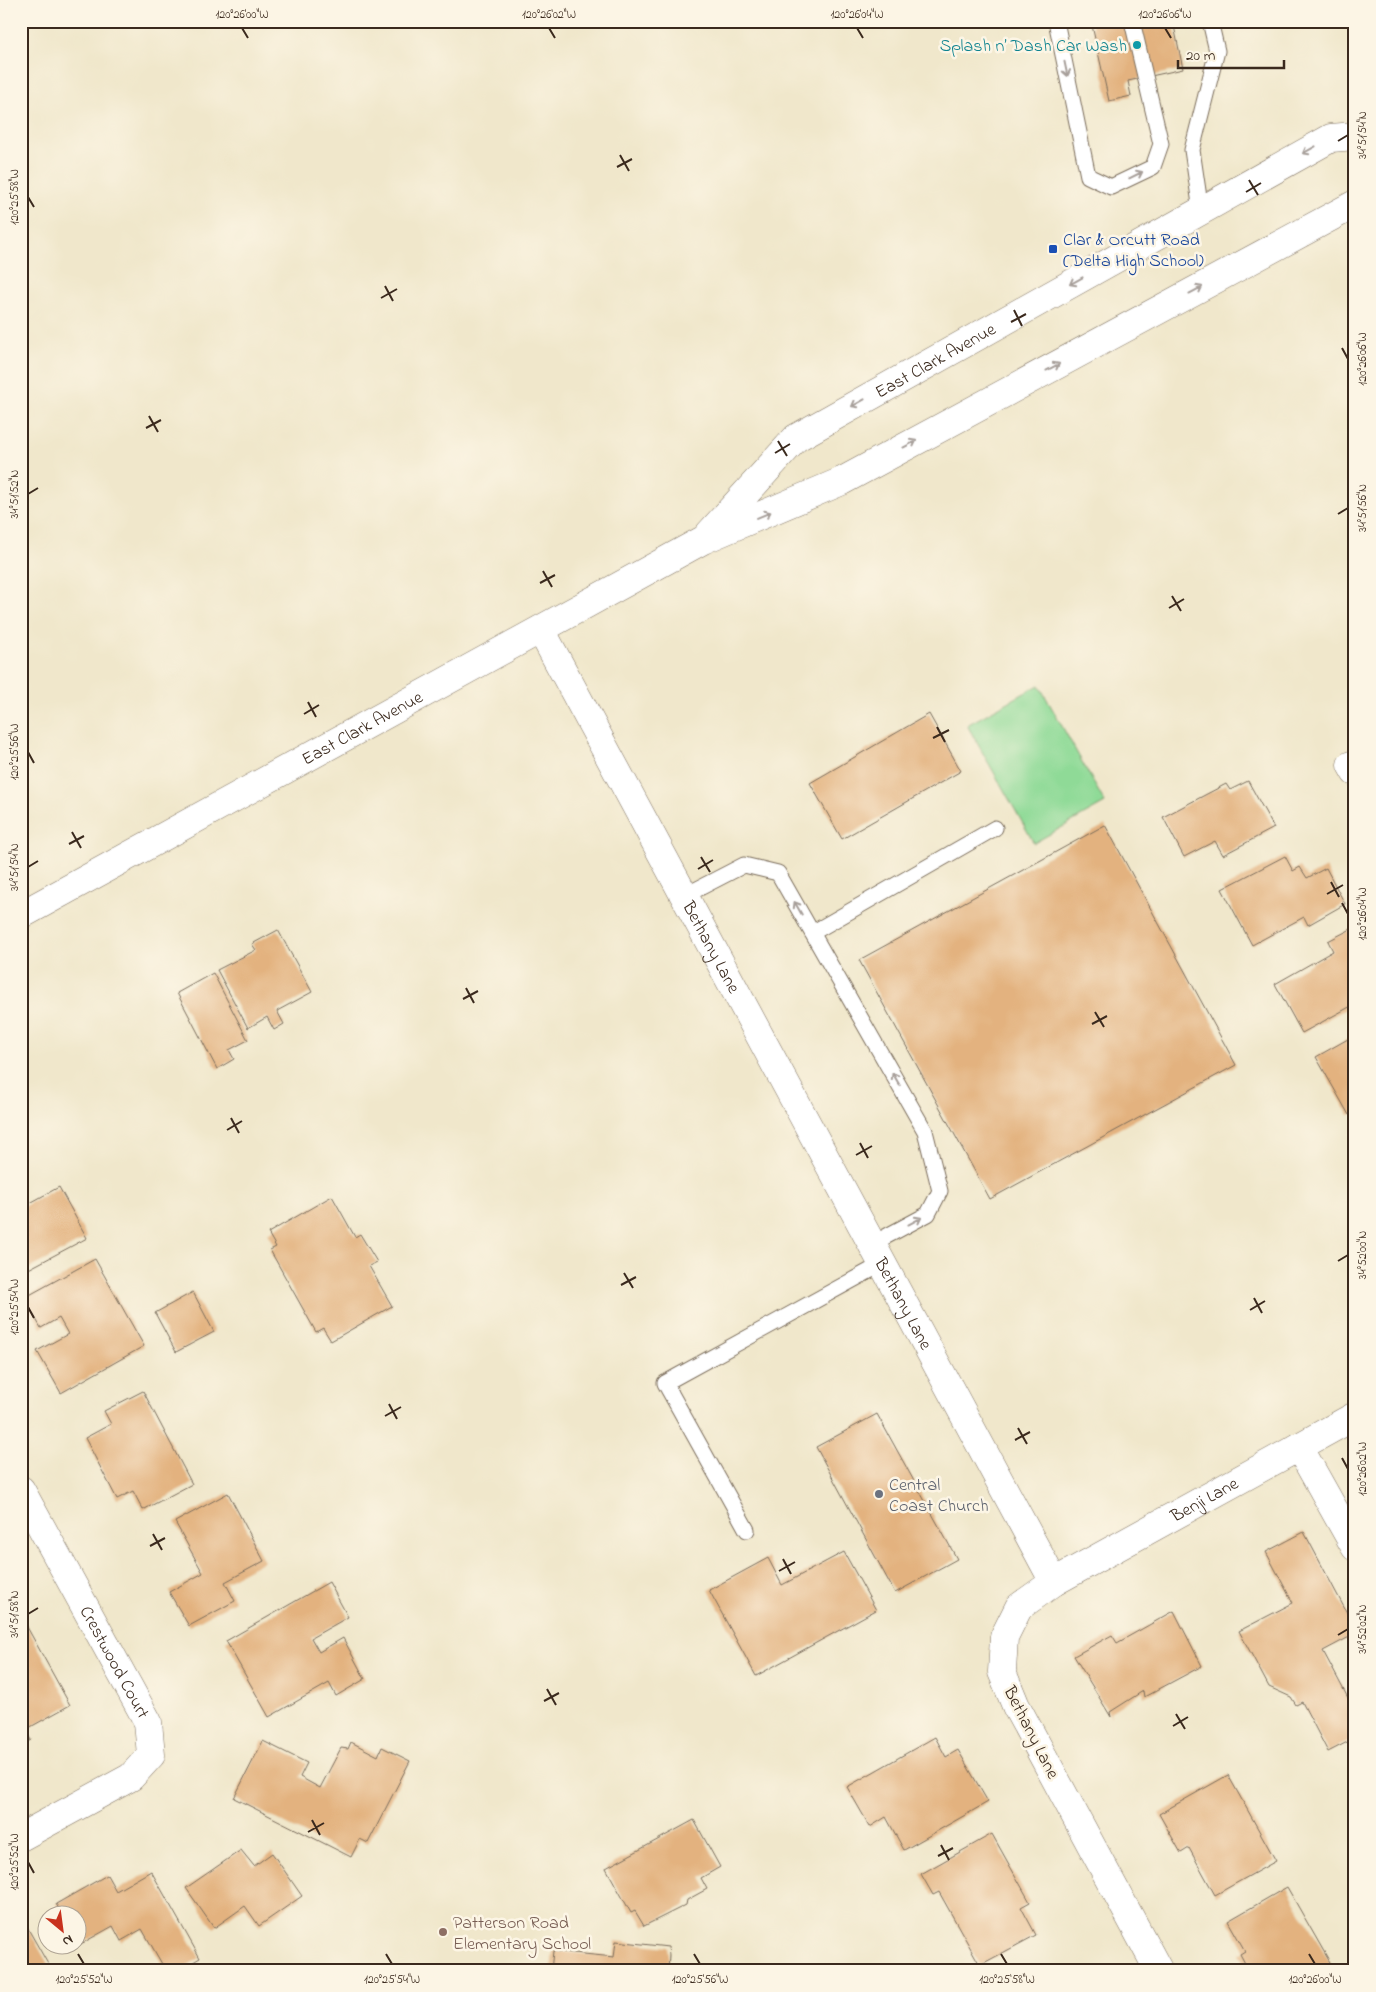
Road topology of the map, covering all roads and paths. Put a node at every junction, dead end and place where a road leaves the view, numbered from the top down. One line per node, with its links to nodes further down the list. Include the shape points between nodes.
1 (1056, 21): 2 (lane, one-way to 2, via 1088,176 1112,187 1153,167 1161,144)
2 (1132, 21)
3 (1210, 21): 6 (lane, via 1217,51 1192,150)
4 (1355, 136): 6 (street, East Clark Avenue, one-way to 6, via 1331,138)
5 (1355, 204): 7 (street, East Clark Avenue, one-way to 5, via 842,481)
6 (1201, 211): 7 (street, East Clark Avenue, one-way to 7, via 796,438)
7 (703, 540): 8 (street, East Clark Avenue)
8 (541, 630): 10 (street, Bethany Lane); 11 (street, East Clark Avenue)
9 (995, 828): 12 (lane)
10 (684, 896): 12 (lane, one-way to 10, via 778,873 744,865); 13 (street, Bethany Lane)
11 (21, 915)
12 (812, 932): 13 (lane, one-way to 12, via 928,1214 940,1191 925,1131)
13 (877, 1254): 17 (lane, via 666,1383); 19 (street, Bethany Lane)
14 (1355, 1416): 15 (street, Benji Lane)
15 (1299, 1447): 18 (street); 19 (street, Benji Lane)
16 (21, 1490): 20 (street, Crestwood Court, via 148,1722 151,1755 131,1777)
17 (747, 1530)
18 (1355, 1548)
19 (1054, 1582): 21 (street, Bethany Lane, via 1019,1607 1004,1638 1002,1672 1016,1706)
20 (21, 1837)
21 (1159, 1971)

